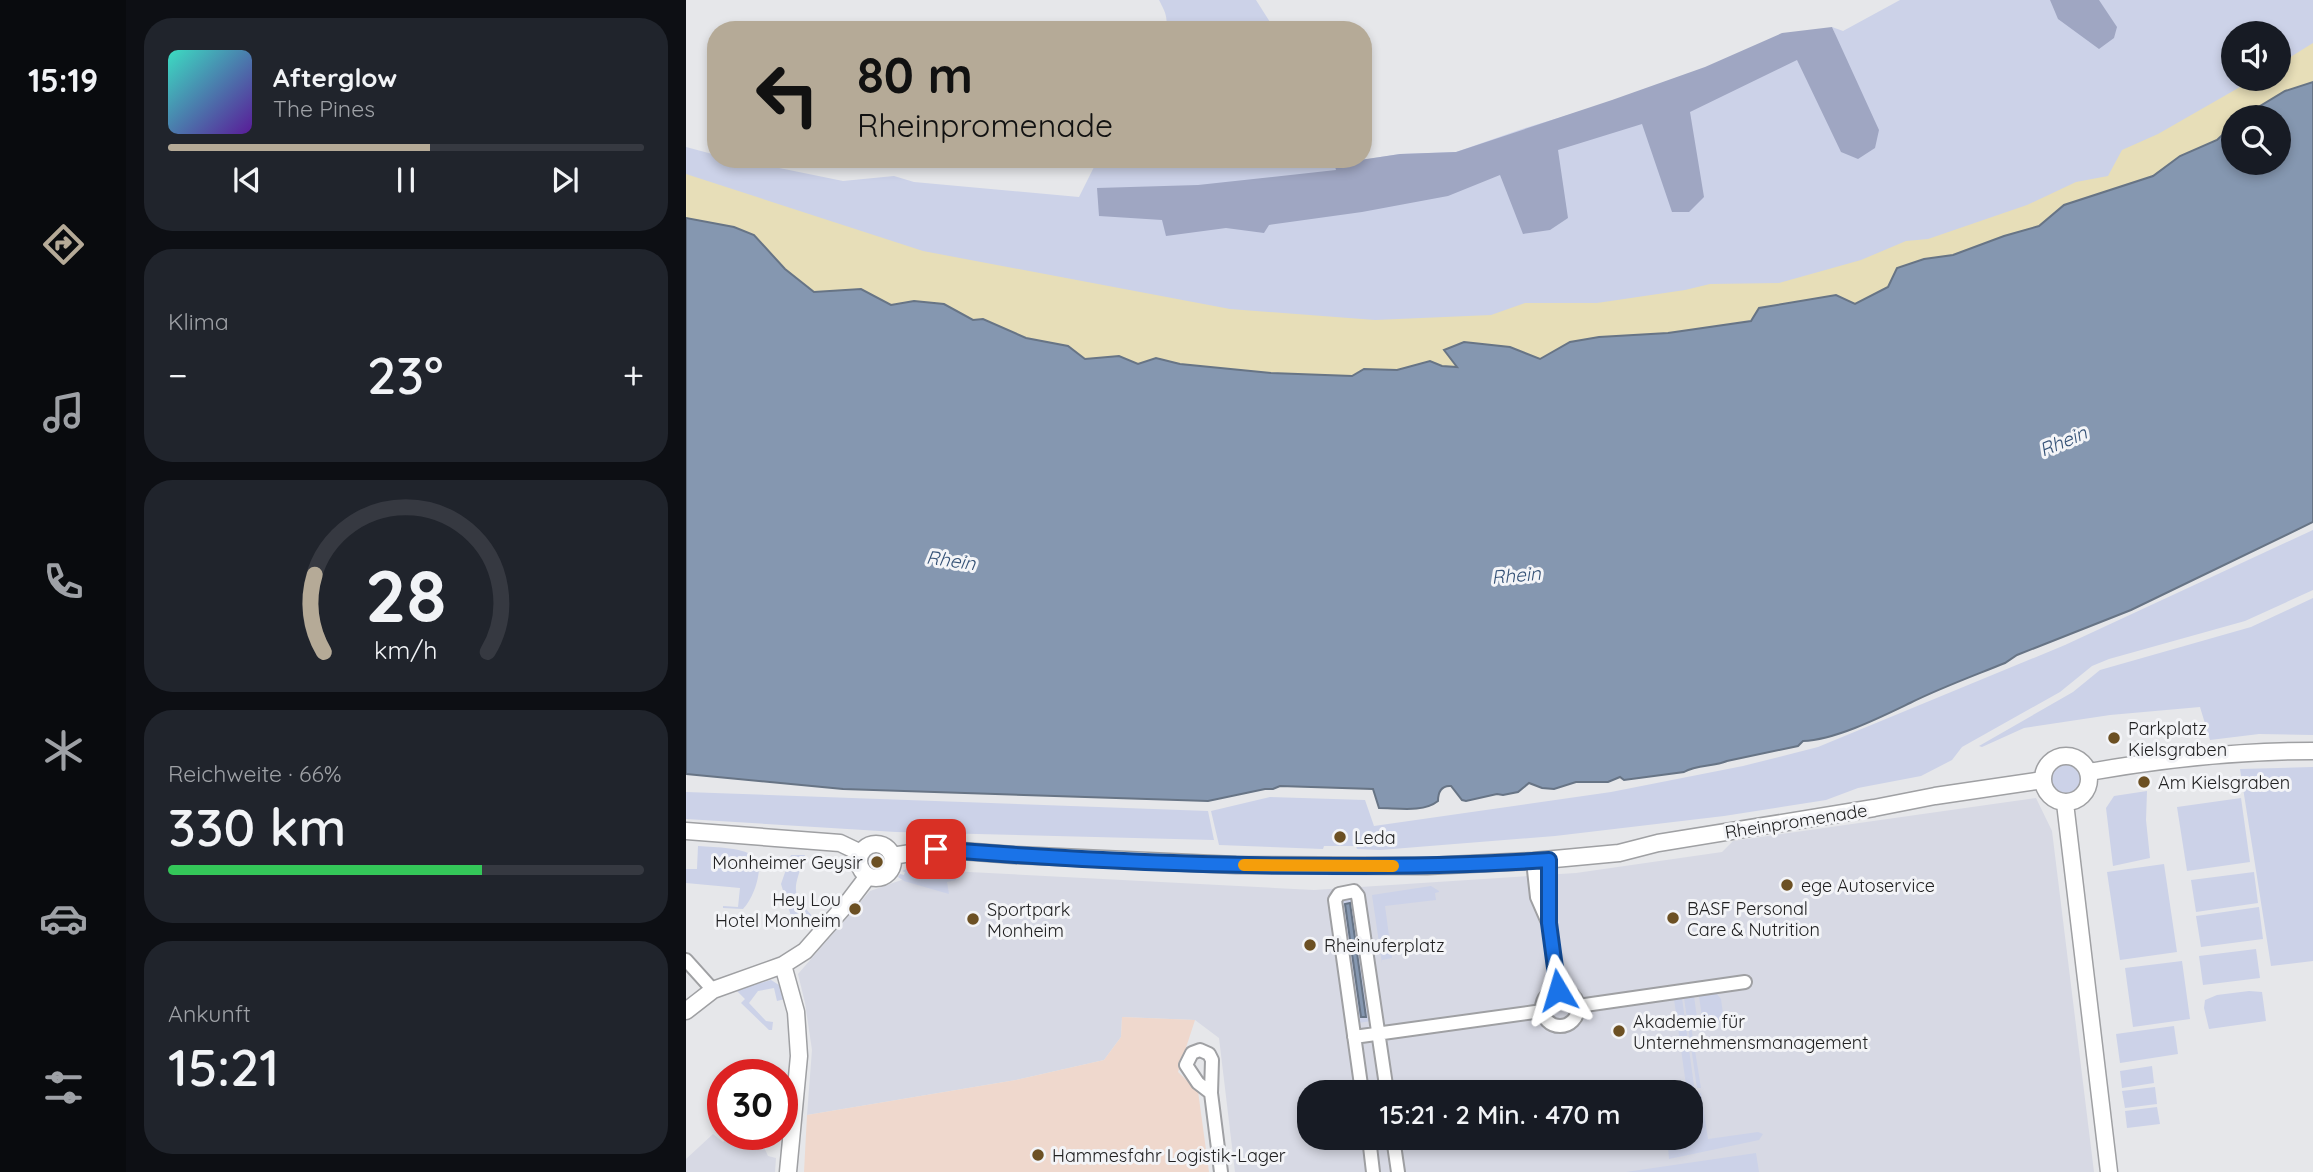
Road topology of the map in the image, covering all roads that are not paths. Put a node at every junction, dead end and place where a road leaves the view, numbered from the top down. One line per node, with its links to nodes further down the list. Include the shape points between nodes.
1 (2313, 751): 2 (street, via 2257,751)
2 (2089, 772): 3 (street, via 2080,760 2065,755 2046,766); 4 (street, via 2087,790)
3 (2043, 780): 4 (street, via 2050,796); 8 (street, Rheinpromenade, via 1619,853)
4 (2065, 803): 29 (street)
5 (686, 831): 6 (street, via 840,844)
6 (861, 853): 7 (street, via 880,845); 9 (street, via 860,864)
7 (892, 856): 8 (street, Rheinpromenade, via 936,849 1236,865 1427,866); 9 (street, via 886,876)
8 (1541, 861): 14 (street, via 1537,897 1549,923)
9 (868, 876): 11 (street, via 805,951)
10 (686, 960): 13 (street)
11 (783, 965): 13 (street); 25 (street, via 799,1035)
12 (1745, 982): 15 (street)
13 (713, 990): 16 (street)
14 (1558, 990): 15 (street, via 1573,996); 17 (street, via 1547,995)
15 (1578, 1006): 17 (street, via 1573,1020 1563,1026 1547,1021)
16 (686, 1011)
17 (1542, 1011): 18 (street)
18 (1378, 1034): 19 (street); 19 (street, via 1359,896 1354,891 1339,894 1335,900); 21 (street)
19 (1354, 1037): 20 (street)
20 (1360, 1080)
21 (1385, 1080)
22 (1211, 1094): 26 (street)
23 (1370, 1150): 27 (street)
24 (1395, 1150): 28 (street)
25 (788, 1172)
26 (1221, 1172)
27 (1373, 1172)
28 (1398, 1172)
29 (2109, 1172)

